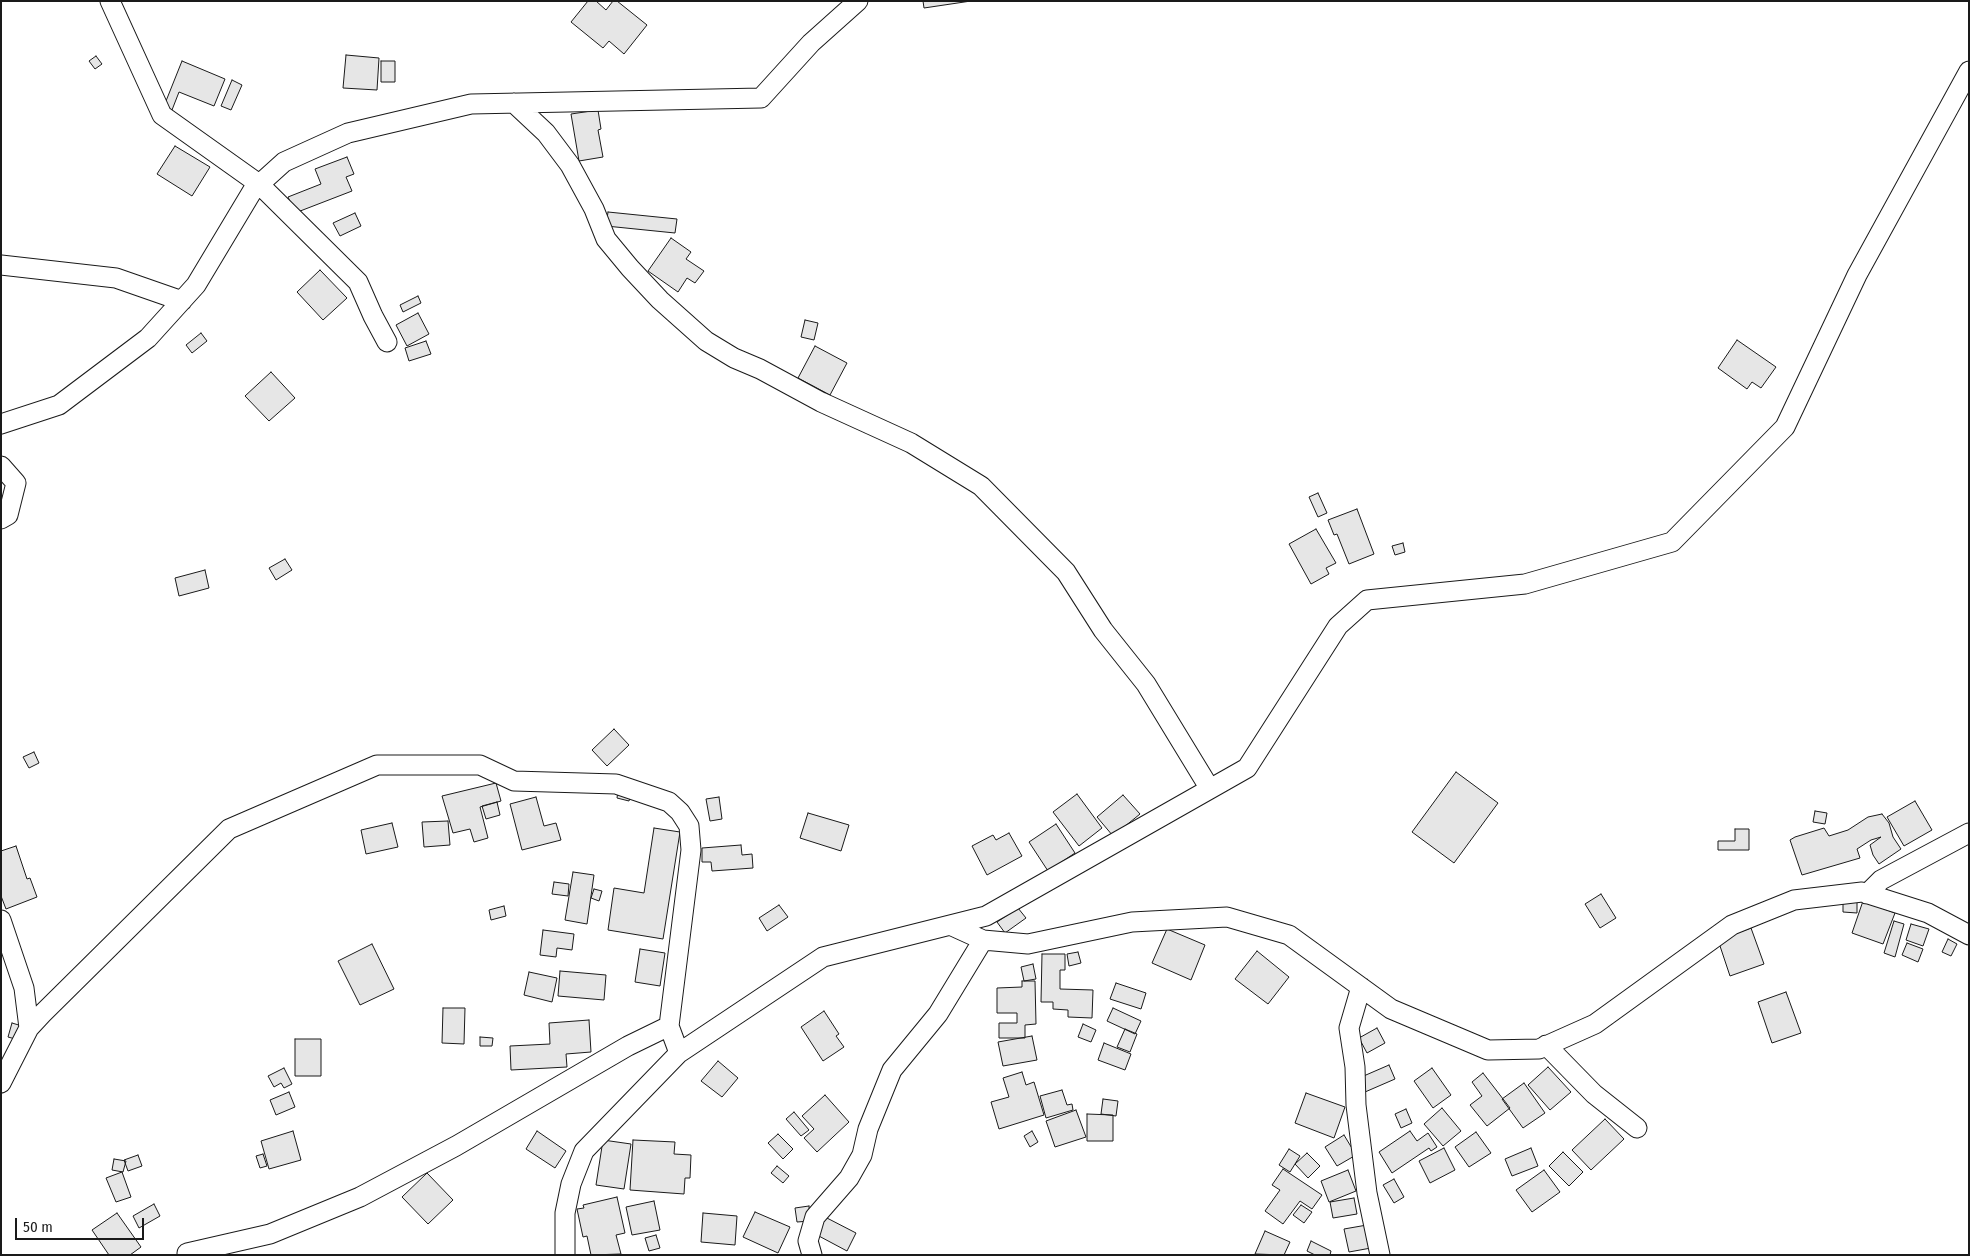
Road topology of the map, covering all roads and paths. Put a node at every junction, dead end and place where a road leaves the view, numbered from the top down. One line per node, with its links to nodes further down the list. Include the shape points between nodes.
1 (110, 1): 5 (street, via 162,115)
2 (858, 1): 4 (street, via 761,98)
3 (1969, 71): 12 (street, via 1857,275 1785,427 1672,542 1525,584 1367,600 1338,626 1247,768)
4 (514, 103): 5 (street, via 471,104 348,133 284,162); 12 (street, via 546,133 570,165 606,239 660,300 706,341 821,402 911,443 981,486 1066,572 1103,630 1146,684)
5 (259, 184): 7 (street, via 196,285); 8 (street, via 358,282)
6 (1, 265): 7 (street, via 116,278)
7 (182, 301): 9 (street, via 148,338 59,404)
8 (387, 342)
9 (1, 424)
10 (1, 466): 11 (street, via 16,483 8,515)
11 (1, 520)
12 (1210, 789): 16 (street, via 986,916)
13 (1969, 833): 14 (street, via 1881,880)
14 (1867, 894): 17 (street, via 1928,913); 22 (street, via 1794,900 1732,924 1595,1024)
15 (1, 920): 21 (street, via 24,988)
16 (950, 926): 18 (street); 23 (street, via 823,956)
17 (1969, 935)
18 (983, 940): 19 (street, via 1028,944 1132,922 1227,917 1289,935); 28 (street, via 938,1014 892,1070 868,1128 862,1155 849,1178 815,1218 808,1241)
19 (1361, 987): 22 (street, via 1390,1009 1488,1050); 29 (street, via 1349,1028 1367,1192)
20 (670, 1026): 21 (street, via 691,850 689,826 669,802 616,784 514,781 480,765 377,765 229,828); 23 (street); 26 (street, via 628,1046 456,1146 360,1197 270,1234)
21 (29, 1028): 24 (street)
22 (1546, 1045): 25 (street, via 1594,1094)
23 (679, 1053): 27 (street, via 584,1151 571,1184 565,1214)
24 (1, 1083)
25 (1637, 1128)
26 (187, 1253)
27 (565, 1255)
28 (812, 1255)
29 (1380, 1255)

